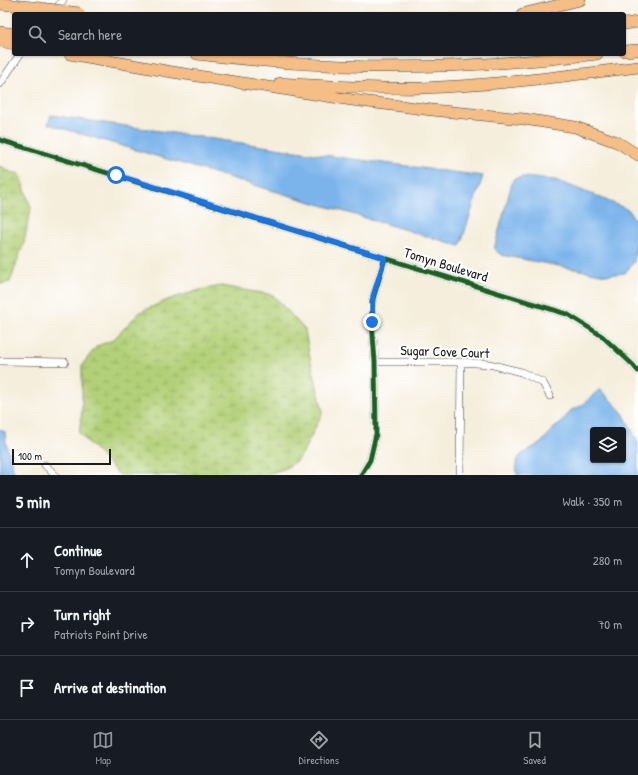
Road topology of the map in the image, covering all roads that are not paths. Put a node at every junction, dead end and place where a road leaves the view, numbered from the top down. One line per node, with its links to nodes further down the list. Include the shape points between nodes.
1 (63, 0): 4 (street)
2 (580, 0): 6 (highway)
3 (0, 4): 5 (highway, bridge)
4 (54, 12)
5 (68, 12)
6 (530, 12)
7 (638, 22): 8 (highway)
8 (626, 24)
9 (638, 50): 10 (highway)
10 (626, 51)
11 (19, 56): 17 (street)
12 (81, 56): 16 (highway)
13 (215, 56): 14 (highway, via 280,63 373,66 468,65)
14 (579, 56)
15 (638, 67): 16 (highway, via 503,83 423,88 352,88)
16 (172, 72): 19 (highway, via 352,100 574,127 617,142)
17 (0, 84)
18 (0, 140): 20 (street, Tomyn Boulevard)
19 (638, 155)
20 (385, 258): 23 (street, via 372,302); 25 (street, Tomyn Boulevard, via 567,314 602,336)
21 (0, 361): 22 (street)
22 (65, 362)
23 (375, 362): 24 (street, Sugar Cove Court); 29 (street, via 376,434 370,460)
24 (461, 362): 26 (street, Sugar Cove Court, via 490,364 521,372 543,383); 30 (street)
25 (638, 372)
26 (550, 396)
27 (45, 465): 28 (street)
28 (55, 475)
29 (361, 475)
30 (460, 475)

